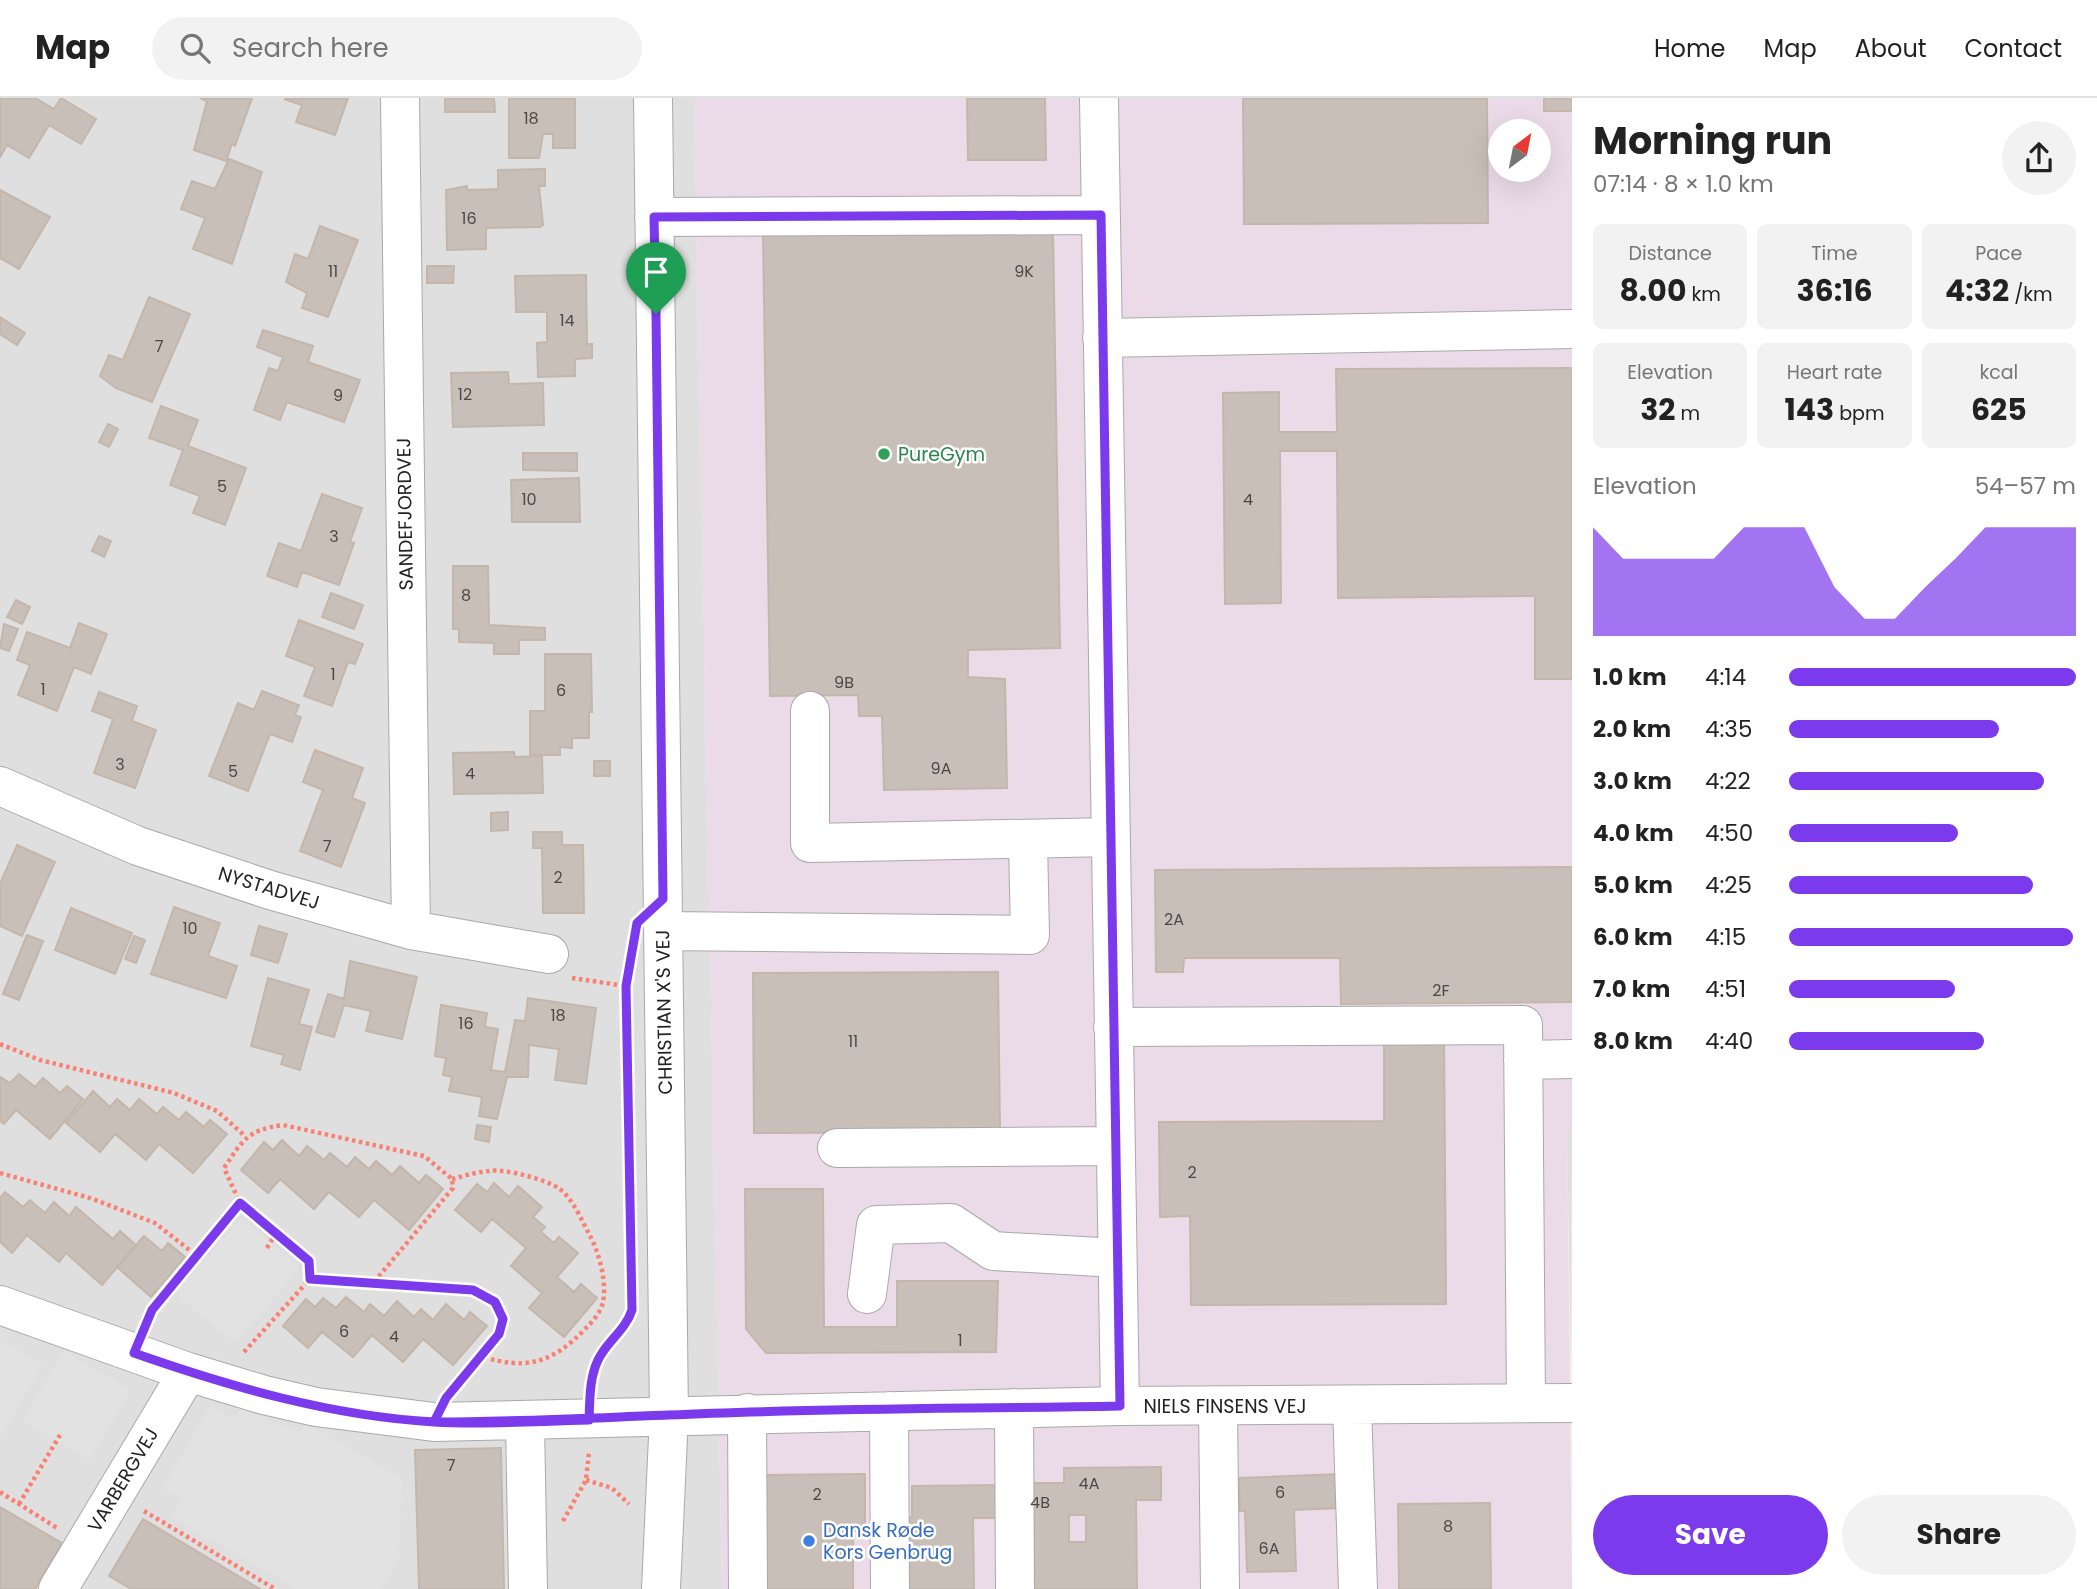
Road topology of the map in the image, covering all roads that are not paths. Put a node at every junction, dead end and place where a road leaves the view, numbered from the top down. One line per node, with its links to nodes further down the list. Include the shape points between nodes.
1 (400, 98): 12 (street, SANDEFJORDVEJ)
2 (653, 98): 5 (street, CHRISTIAN X'S VEJ)
3 (1099, 98): 4 (street)
4 (1101, 215): 5 (street); 7 (street)
5 (654, 217): 13 (street, CHRISTIAN X'S VEJ)
6 (1572, 329): 7 (street)
7 (1102, 338): 10 (street)
8 (810, 711): 11 (street, via 810,843)
9 (0, 786): 12 (street, NYSTADVEJ, via 138,846)
10 (1111, 837): 11 (street); 15 (street)
11 (1028, 841): 13 (street, via 1030,935)
12 (411, 930): 14 (street, NYSTADVEJ)
13 (663, 931): 32 (street, CHRISTIAN X'S VEJ)
14 (549, 954)
15 (1113, 1027): 17 (street, via 1523,1025); 18 (street)
16 (1572, 1059): 17 (street)
17 (1523, 1060): 24 (street)
18 (1115, 1146): 19 (street); 20 (street)
19 (837, 1148)
20 (1117, 1258): 21 (street, via 993,1251 951,1223 876,1225); 27 (street)
21 (867, 1294)
22 (0, 1305): 23 (street)
23 (188, 1372): 33 (street, via 316,1407 434,1422); 34 (street, VARBERGVEJ)
24 (1526, 1403): 25 (street, NIELS FINSENS VEJ); 26 (street, NIELS FINSENS VEJ)
25 (1572, 1403)
26 (1352, 1405): 28 (street, NIELS FINSENS VEJ); 41 (street)
27 (1120, 1406): 28 (street, NIELS FINSENS VEJ); 29 (street, NIELS FINSENS VEJ)
28 (1218, 1406): 40 (street)
29 (1014, 1408): 30 (street, NIELS FINSENS VEJ); 39 (street)
30 (889, 1411): 31 (street, NIELS FINSENS VEJ); 38 (street)
31 (747, 1413): 32 (street, NIELS FINSENS VEJ); 37 (street)
32 (669, 1415): 33 (street); 36 (street, CHRISTIAN X'S VEJ)
33 (525, 1422): 35 (street)
34 (58, 1589)
35 (528, 1589)
36 (661, 1589)
37 (748, 1589)
38 (890, 1589)
39 (1015, 1589)
40 (1220, 1589)
41 (1358, 1589)

